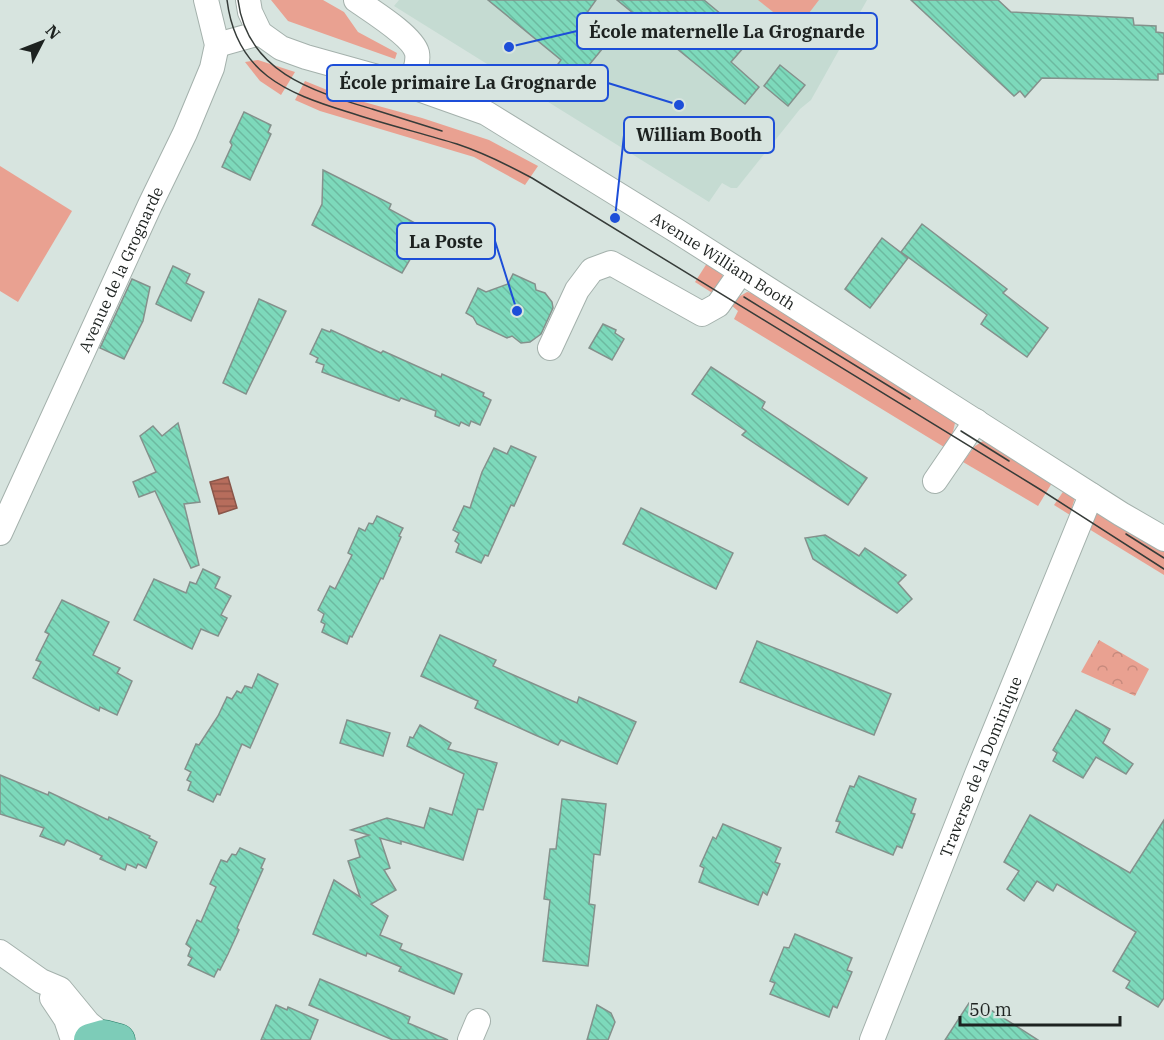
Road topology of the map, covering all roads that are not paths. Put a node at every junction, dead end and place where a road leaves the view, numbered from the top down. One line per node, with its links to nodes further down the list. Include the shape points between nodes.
1 (206, 0): 5 (street)
2 (248, 0): 4 (street, via 249,12)
3 (365, 3): 6 (street, via 409,40 417,53)
4 (260, 33): 5 (street); 6 (street, Avenue William Booth, via 281,48 306,57)
5 (217, 45): 12 (street, Avenue de la Grognarde, via 212,68 185,133)
6 (410, 86): 7 (street, Avenue William Booth, via 486,113)
7 (741, 272): 8 (street, via 718,305 702,314 611,263 592,270 577,290); 9 (street, Avenue William Booth)
8 (550, 348)
9 (976, 421): 10 (street); 11 (street, Avenue William Booth)
10 (935, 481)
11 (1091, 495): 13 (street, Avenue William Booth); 18 (street, Traverse de la Dominique)
12 (0, 533)
13 (1164, 539)
14 (0, 952): 15 (street)
15 (41, 981): 16 (street, via 60,989); 17 (street, via 66,1018)
16 (104, 1039)
17 (73, 1040)
18 (872, 1040)

